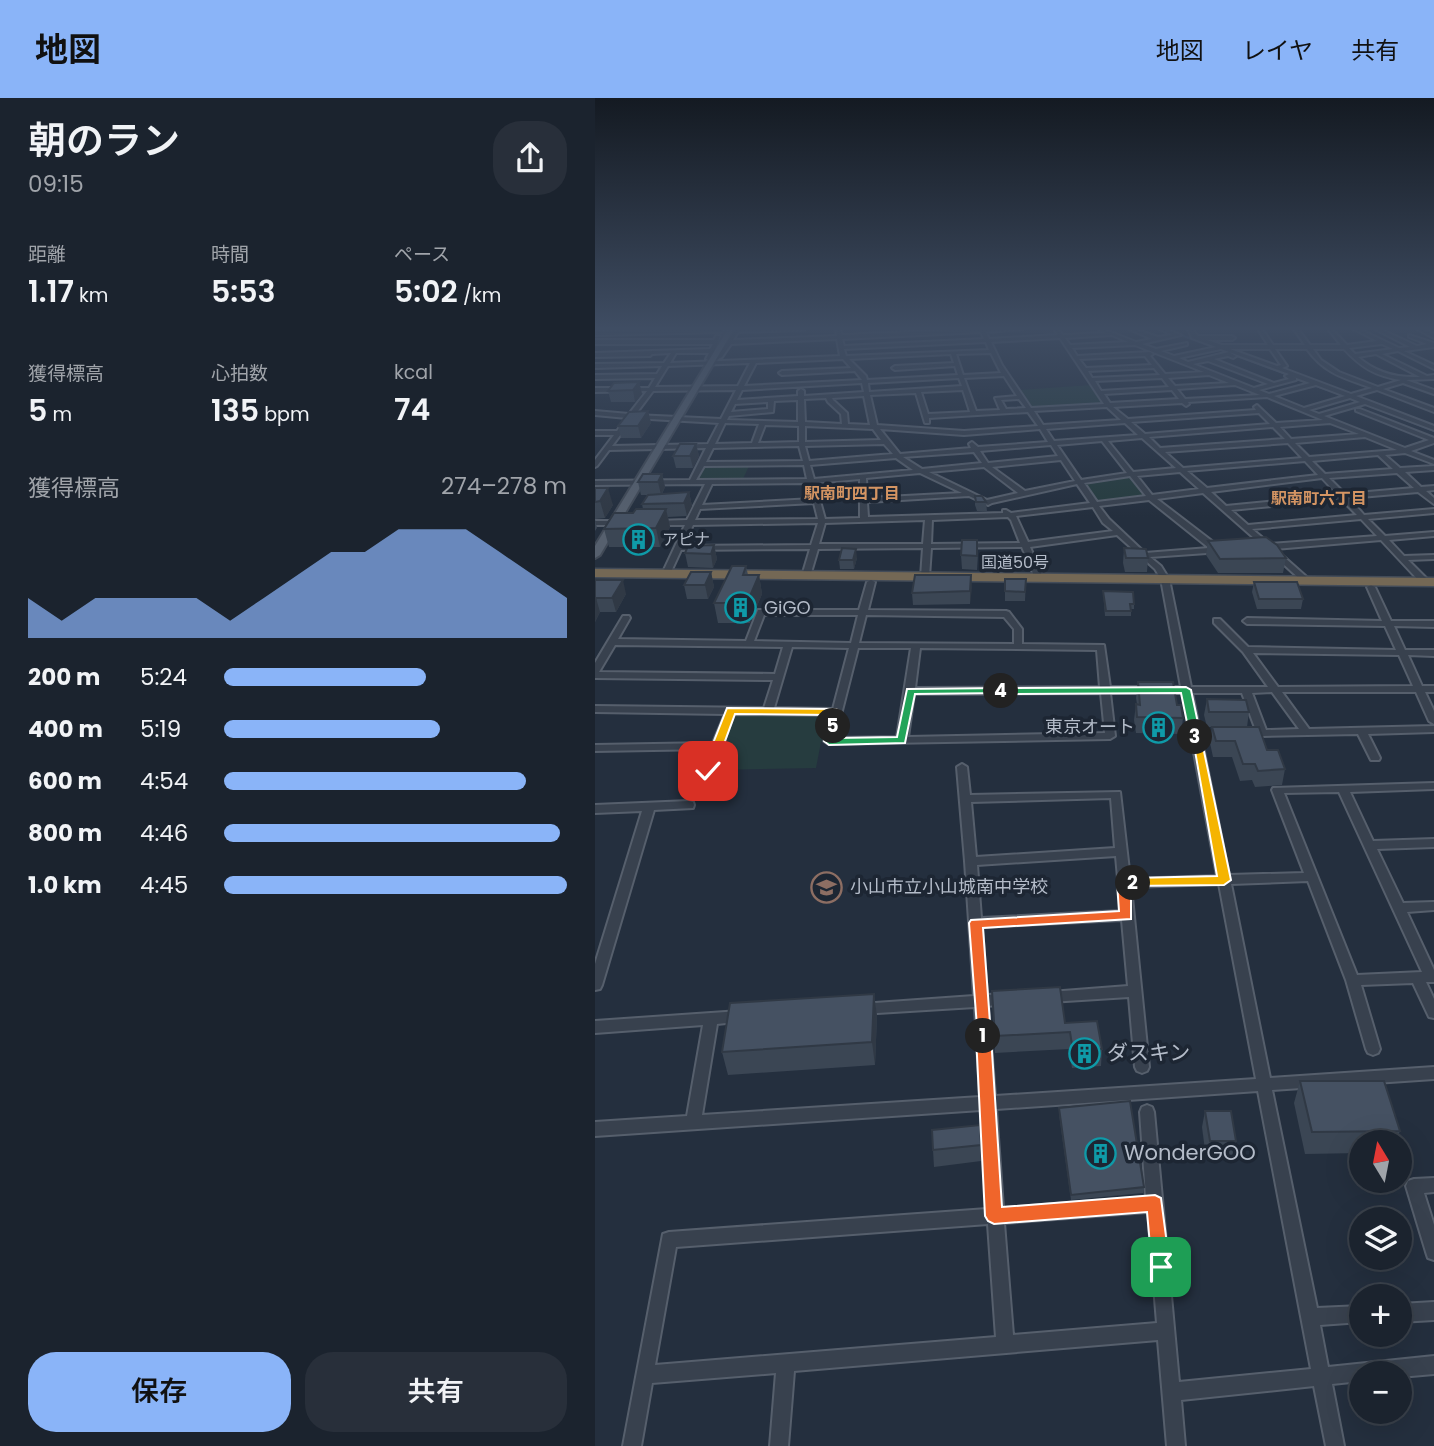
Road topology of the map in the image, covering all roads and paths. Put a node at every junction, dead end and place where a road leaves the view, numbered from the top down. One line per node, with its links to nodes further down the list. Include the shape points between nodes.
1 (918, 391): 40 (street)
2 (649, 392): 39 (street)
3 (693, 392): 43 (main road)
4 (738, 392): 26 (street)
5 (801, 392): 23 (street)
6 (903, 392): 17 (street)
7 (966, 392): 37 (street)
8 (1018, 392): 21 (street)
9 (1116, 392): 16 (street)
10 (1177, 392): 25 (street)
11 (1258, 392): 19 (street)
12 (1283, 392): 19 (street)
13 (1340, 392): 20 (street)
14 (1366, 392): 20 (street)
15 (1385, 392): 33 (street)
16 (1100, 393): 28 (street)
17 (867, 394): 18 (street); 50 (street)
18 (829, 396): 23 (street); 49 (street, via 844,413)
19 (1268, 396): 22 (street); 31 (street)
20 (1351, 396): 27 (street); 31 (street)
21 (1021, 397): 30 (street); 35 (street, via 997,399)
22 (1247, 397): 25 (street); 34 (street)
23 (801, 398): 24 (street); 47 (street)
24 (771, 400): 26 (street); 42 (street, via 771,411)
25 (1184, 401): 28 (street); 38 (street)
26 (733, 402): 42 (street)
27 (1366, 402): 29 (street); 41 (street)
28 (1108, 405): 30 (street); 44 (street)
29 (1375, 405): 32 (street); 52 (street)
30 (1029, 410): 35 (street); 51 (street)
31 (1303, 410): 41 (street)
32 (1358, 410): 45 (street); 61 (street)
33 (1434, 410)
34 (1261, 411): 38 (street); 48 (street)
35 (1004, 412): 37 (street)
36 (595, 413): 39 (street)
37 (974, 413): 40 (street)
38 (1195, 415): 44 (street); 53 (street)
39 (631, 416): 43 (street); 56 (street)
40 (926, 416): 54 (street)
41 (1318, 416): 45 (street)
42 (726, 418): 43 (street); 46 (street); 70 (street)
43 (676, 419): 71 (main road)
44 (1125, 420): 51 (street); 58 (street)
45 (1328, 421): 48 (street); 59 (street)
46 (764, 422): 47 (street); 66 (street)
47 (801, 424): 49 (street); 67 (street)
48 (1274, 425): 53 (street); 64 (street)
49 (845, 426): 50 (street)
50 (874, 427): 54 (street); 62 (street)
51 (1041, 427): 57 (street); 63 (street)
52 (1434, 428)
53 (1208, 430): 58 (street); 68 (street)
54 (930, 431): 57 (street)
55 (595, 433): 56 (street)
56 (618, 433): 69 (street)
57 (964, 433): 72 (street)
58 (1142, 434): 60 (street); 73 (street)
59 (1366, 436): 64 (street); 74 (street)
60 (1103, 438): 63 (street); 90 (street)
61 (1434, 441): 74 (street)
62 (886, 442): 67 (street); 76 (street)
63 (1052, 442): 72 (street); 77 (street)
64 (1290, 442): 68 (street); 78 (street)
65 (595, 446): 69 (street)
66 (754, 446): 67 (street); 70 (street)
67 (802, 446): 82 (street)
68 (1221, 446): 73 (street); 83 (street)
69 (608, 447): 71 (street); 79 (street)
70 (710, 447): 71 (street); 84 (street)
71 (659, 448): 95 (main road)
72 (975, 449): 76 (street); 85 (street)
73 (1159, 450): 87 (street)
74 (1404, 451): 75 (street); 80 (street)
75 (1379, 453): 78 (street); 88 (street)
76 (898, 456): 82 (street); 89 (street)
77 (1063, 458): 85 (street); 98 (street)
78 (1306, 458): 83 (street); 91 (street)
79 (596, 461)
80 (1434, 462)
81 (751, 463): 82 (street); 84 (street); 93 (street)
82 (807, 463): 94 (street)
83 (1235, 463): 87 (street)
84 (702, 464): 96 (street)
85 (987, 466): 89 (street); 103 (street)
86 (1434, 467): 88 (street)
87 (1181, 469): 90 (street); 102 (street)
88 (1399, 470): 91 (street); 101 (street)
89 (923, 473): 92 (street); 104 (street)
90 (1132, 474): 98 (street); 105 (street)
91 (1323, 476): 102 (street); 106 (street)
92 (863, 477): 94 (street); 107 (street)
93 (743, 481): 94 (street); 97 (street)
94 (812, 481): 108 (street)
95 (638, 482): 96 (street); 99 (street); 122 (main road)
96 (692, 482): 97 (street)
97 (709, 482): 112 (street)
98 (1079, 482): 103 (street); 111 (street)
99 (595, 483)
100 (1434, 488): 101 (street)
101 (1421, 489): 106 (street); 110 (street)
102 (1205, 490): 105 (street); 113 (street)
103 (1024, 494): 109 (street)
104 (969, 495): 107 (street); 109 (street)
105 (1150, 497): 111 (street); 136 (street)
106 (1343, 497): 113 (street); 116 (street)
107 (864, 500): 118 (street)
108 (817, 501): 112 (street); 119 (street)
109 (986, 502): 115 (street)
110 (1434, 502)
111 (1094, 504): 115 (street); 126 (street)
112 (698, 508): 120 (street)
113 (1224, 508): 125 (street)
114 (1434, 511): 116 (street)
115 (1010, 515): 117 (street); 130 (street)
116 (1362, 516): 125 (street); 128 (street)
117 (929, 517): 118 (street); 129 (street)
118 (864, 519): 119 (street)
119 (822, 521): 120 (street); 131 (street)
120 (691, 522): 124 (street); 133 (street)
121 (595, 523): 122 (street)
122 (614, 523): 123 (street); 137 (main road)
123 (627, 523)
124 (652, 523)
125 (1246, 527): 132 (street)
126 (1118, 533): 130 (street); 138 (street)
127 (1434, 534): 128 (street)
128 (1384, 538): 132 (street); 140 (street)
129 (926, 545): 130 (street); 131 (street); 144 (street)
130 (1024, 545): 145 (street)
131 (814, 546): 133 (street); 143 (street)
132 (1268, 547): 134 (street); 147 (street)
133 (678, 548): 142 (street)
134 (1255, 548)
135 (1229, 549): 136 (street)
136 (1216, 550): 138 (street)
137 (595, 555)
138 (1144, 555): 149 (street)
139 (1434, 557): 140 (street)
140 (1403, 558): 150 (street)
141 (595, 573): 142 (highway, 国道50号)
142 (666, 573): 143 (highway, 国道50号)
143 (806, 576): 144 (highway, 国道50号)
144 (925, 577): 145 (highway, 国道50号)
145 (1039, 578): 149 (highway, 国道50号)
146 (595, 580): 148 (highway, 国道50号)
147 (1306, 580): 149 (highway, 国道50号); 150 (highway, 国道50号)
148 (871, 582): 149 (highway, 国道50号); 152 (street)
149 (1166, 582): 151 (highway, 国道50号); 172 (street)
150 (1431, 584): 151 (highway, 国道50号)
151 (1371, 587): 156 (street)
152 (862, 613): 159 (street, via 761,612); 161 (street); 163 (street, via 1006,614 1017,629)
153 (627, 618): 158 (street)
154 (1217, 621): 164 (street)
155 (1247, 621): 156 (street)
156 (1388, 623): 157 (street); 165 (street)
157 (1434, 624)
158 (612, 642): 159 (street); 167 (street)
159 (749, 644): 160 (street)
160 (788, 646): 161 (street); 168 (street)
161 (852, 646): 162 (street); 179 (street)
162 (916, 647): 163 (street); 175 (street)
163 (1018, 647): 171 (street, via 1101,647)
164 (1246, 650): 165 (street); 174 (street)
165 (1401, 652): 166 (street); 169 (street)
166 (1434, 653)
167 (595, 673): 168 (street)
168 (779, 677): 178 (street)
169 (1419, 689): 170 (street); 174 (street); 180 (street)
170 (1434, 689)
171 (1106, 690): 172 (street); 175 (street); 184 (street, via 1110,736)
172 (1186, 690): 173 (street); 201 (street)
173 (1246, 690): 174 (street); 183 (street, via 1262,733)
174 (1274, 690): 183 (street)
175 (911, 691): 184 (street)
176 (595, 709): 177 (street)
177 (731, 710): 178 (street); 185 (street)
178 (768, 711): 179 (street)
179 (836, 712): 184 (street, via 829,741)
180 (1434, 720)
181 (1434, 729): 182 (street)
182 (1361, 730): 183 (street); 187 (street)
183 (1305, 731)
184 (902, 740)
185 (717, 747): 186 (street); 189 (street)
186 (595, 748)
187 (1375, 758)
188 (962, 767): 192 (street)
189 (708, 771)
190 (1434, 786): 191 (street)
191 (1342, 788): 197 (street); 200 (street, via 1277,790)
192 (966, 799): 198 (street, via 1116,794); 199 (street)
193 (689, 805): 194 (street)
194 (649, 807): 195 (street); 207 (street)
195 (595, 808)
196 (1434, 843): 197 (street)
197 (1370, 845): 204 (street)
198 (1120, 852): 199 (street); 202 (street)
199 (971, 861): 206 (street)
200 (1311, 877): 201 (street); 209 (street)
201 (1224, 880): 202 (street); 221 (street)
202 (1124, 883): 205 (street)
203 (1434, 906): 204 (street)
204 (1399, 908): 208 (street)
205 (1126, 915): 206 (street); 211 (street)
206 (976, 923): 212 (street)
207 (599, 961): 210 (street)
208 (1427, 977): 209 (street); 214 (street)
209 (1353, 980): 218 (street)
210 (595, 985)
211 (1134, 991): 212 (street); 219 (street)
212 (981, 1001): 213 (street); 222 (street)
213 (846, 1010)
214 (1434, 1013)
215 (752, 1016): 216 (street)
216 (711, 1019): 217 (street); 224 (street)
217 (595, 1027)
218 (1373, 1049)
219 (1142, 1067)
220 (1434, 1073): 221 (street)
221 (1262, 1083): 222 (street); 233 (street)
222 (988, 1101): 224 (street); 228 (street)
223 (1147, 1112): 227 (street)
224 (693, 1122): 225 (street)
225 (595, 1129)
226 (1434, 1185): 229 (street, via 1414,1186)
227 (1155, 1204): 228 (street); 234 (street)
228 (994, 1216): 235 (street); 238 (street, via 669,1240)
229 (1434, 1252)
230 (1434, 1311): 231 (street)
231 (1412, 1312)
232 (1349, 1315): 233 (street)
233 (1309, 1317): 239 (street)
234 (1166, 1331): 235 (street); 240 (street)
235 (1005, 1345): 236 (street)
236 (786, 1362): 238 (street); 242 (street)
237 (1434, 1365): 239 (street)
238 (645, 1375): 241 (street)
239 (1322, 1377): 240 (street); 244 (street)
240 (1171, 1392): 243 (street)
241 (632, 1446)
242 (779, 1446)
243 (1176, 1446)
244 (1335, 1446)

